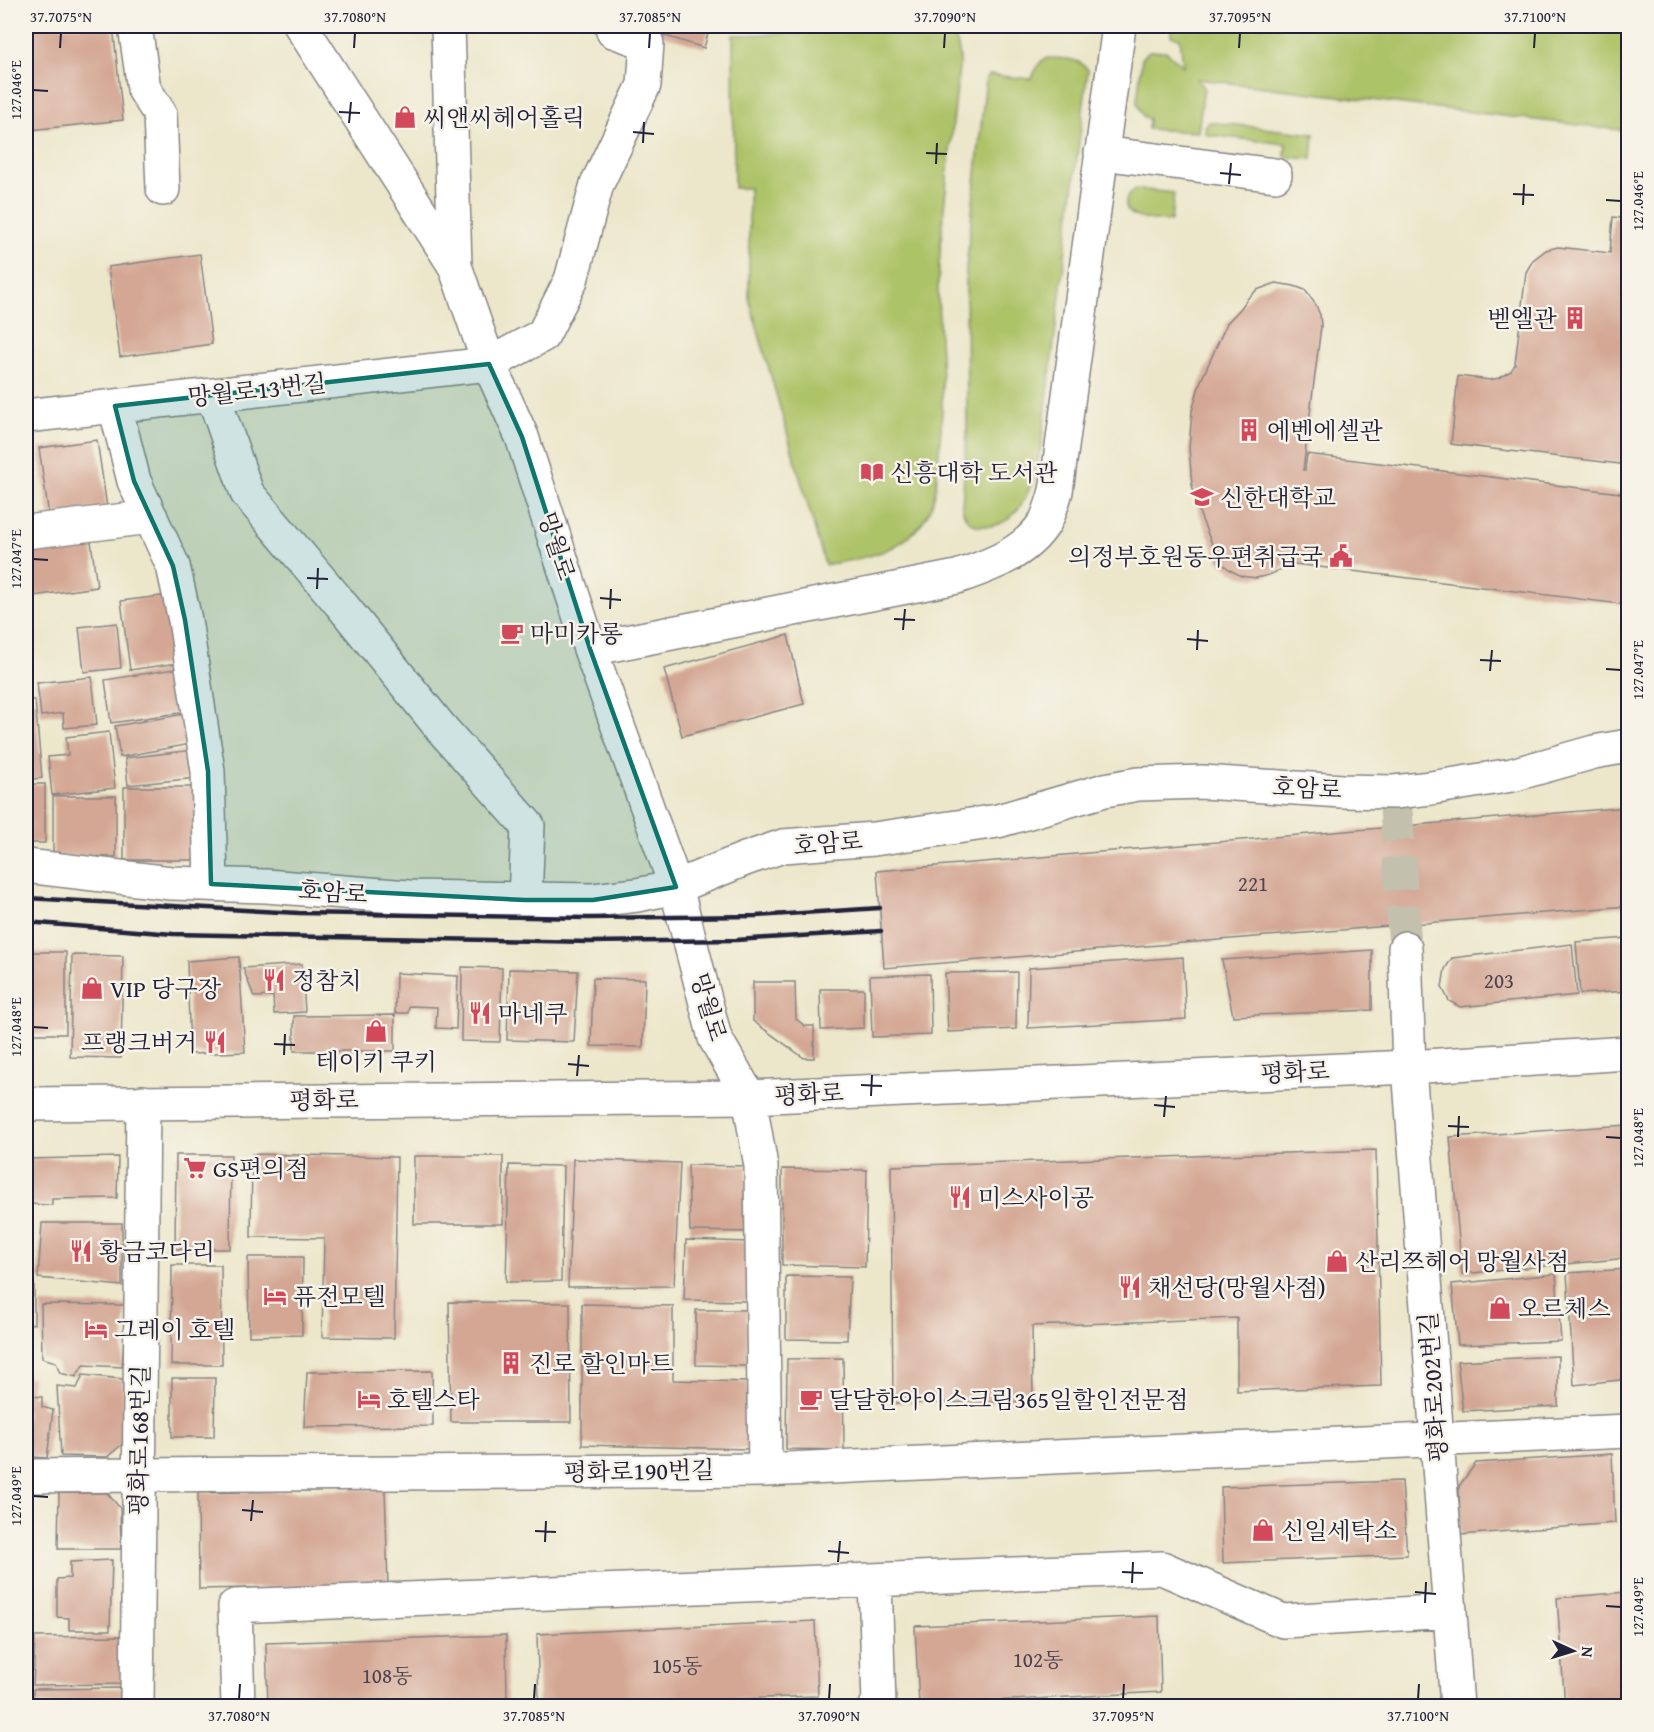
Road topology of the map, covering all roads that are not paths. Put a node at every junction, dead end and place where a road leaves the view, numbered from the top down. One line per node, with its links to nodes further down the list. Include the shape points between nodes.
1 (135, 26): 8 (street, via 144,89 160,114)
2 (301, 26): 9 (street, 망월로)
3 (448, 26): 9 (street)
4 (614, 26): 10 (street, via 613,31 647,43 644,85 597,184 571,279 543,335)
5 (1119, 26): 6 (street)
6 (1101, 153): 7 (street); 16 (street, via 1056,490 1044,523 1031,537 1016,551 957,577)
7 (1275, 175)
8 (163, 189)
9 (455, 266): 10 (street, 망월로)
10 (489, 364): 11 (street, 망월로13번길); 16 (street, 망월로, via 522,437)
11 (213, 395): 12 (street, 망월로13번길); 21 (street, via 247,492 441,728 528,826)
12 (115, 406): 13 (street, 망월로13번길); 14 (street, via 134,481)
13 (26, 416)
14 (151, 517): 15 (street); 19 (street, via 172,566 193,665 208,771)
15 (26, 532)
16 (590, 649): 20 (street, 망월로)
17 (1629, 746): 20 (street, 호암로, via 1395,800 1342,791 1203,782 1138,784 998,821 783,846)
18 (26, 866): 19 (street, 호암로)
19 (211, 884): 21 (street, 호암로)
20 (676, 886): 21 (street, 호암로, via 637,896); 25 (street, 망월로, via 715,1038)
21 (525, 900)
22 (1405, 948): 24 (street, 평화로202번길)
23 (1629, 1053): 24 (street, 평화로)
24 (1409, 1067): 25 (street, 평화로); 29 (street, 평화로202번길)
25 (749, 1097): 26 (street, 평화로); 30 (street, via 761,1167)
26 (143, 1102): 27 (street, 평화로); 32 (street, 평화로168번길)
27 (26, 1104)
28 (1629, 1431): 29 (street, 평화로190번길)
29 (1437, 1439): 30 (street, 평화로190번길); 34 (street, 평화로202번길)
30 (765, 1470): 32 (street, 평화로190번길)
31 (26, 1476): 32 (street, 평화로190번길)
32 (138, 1476): 36 (street, 평화로168번길)
33 (875, 1580): 34 (street, via 1162,1568 1283,1621); 35 (street); 37 (street, via 235,1606)
34 (1450, 1611): 38 (street, 평화로202번길)
35 (879, 1706)
36 (137, 1707)
37 (238, 1707)
38 (1457, 1707)

